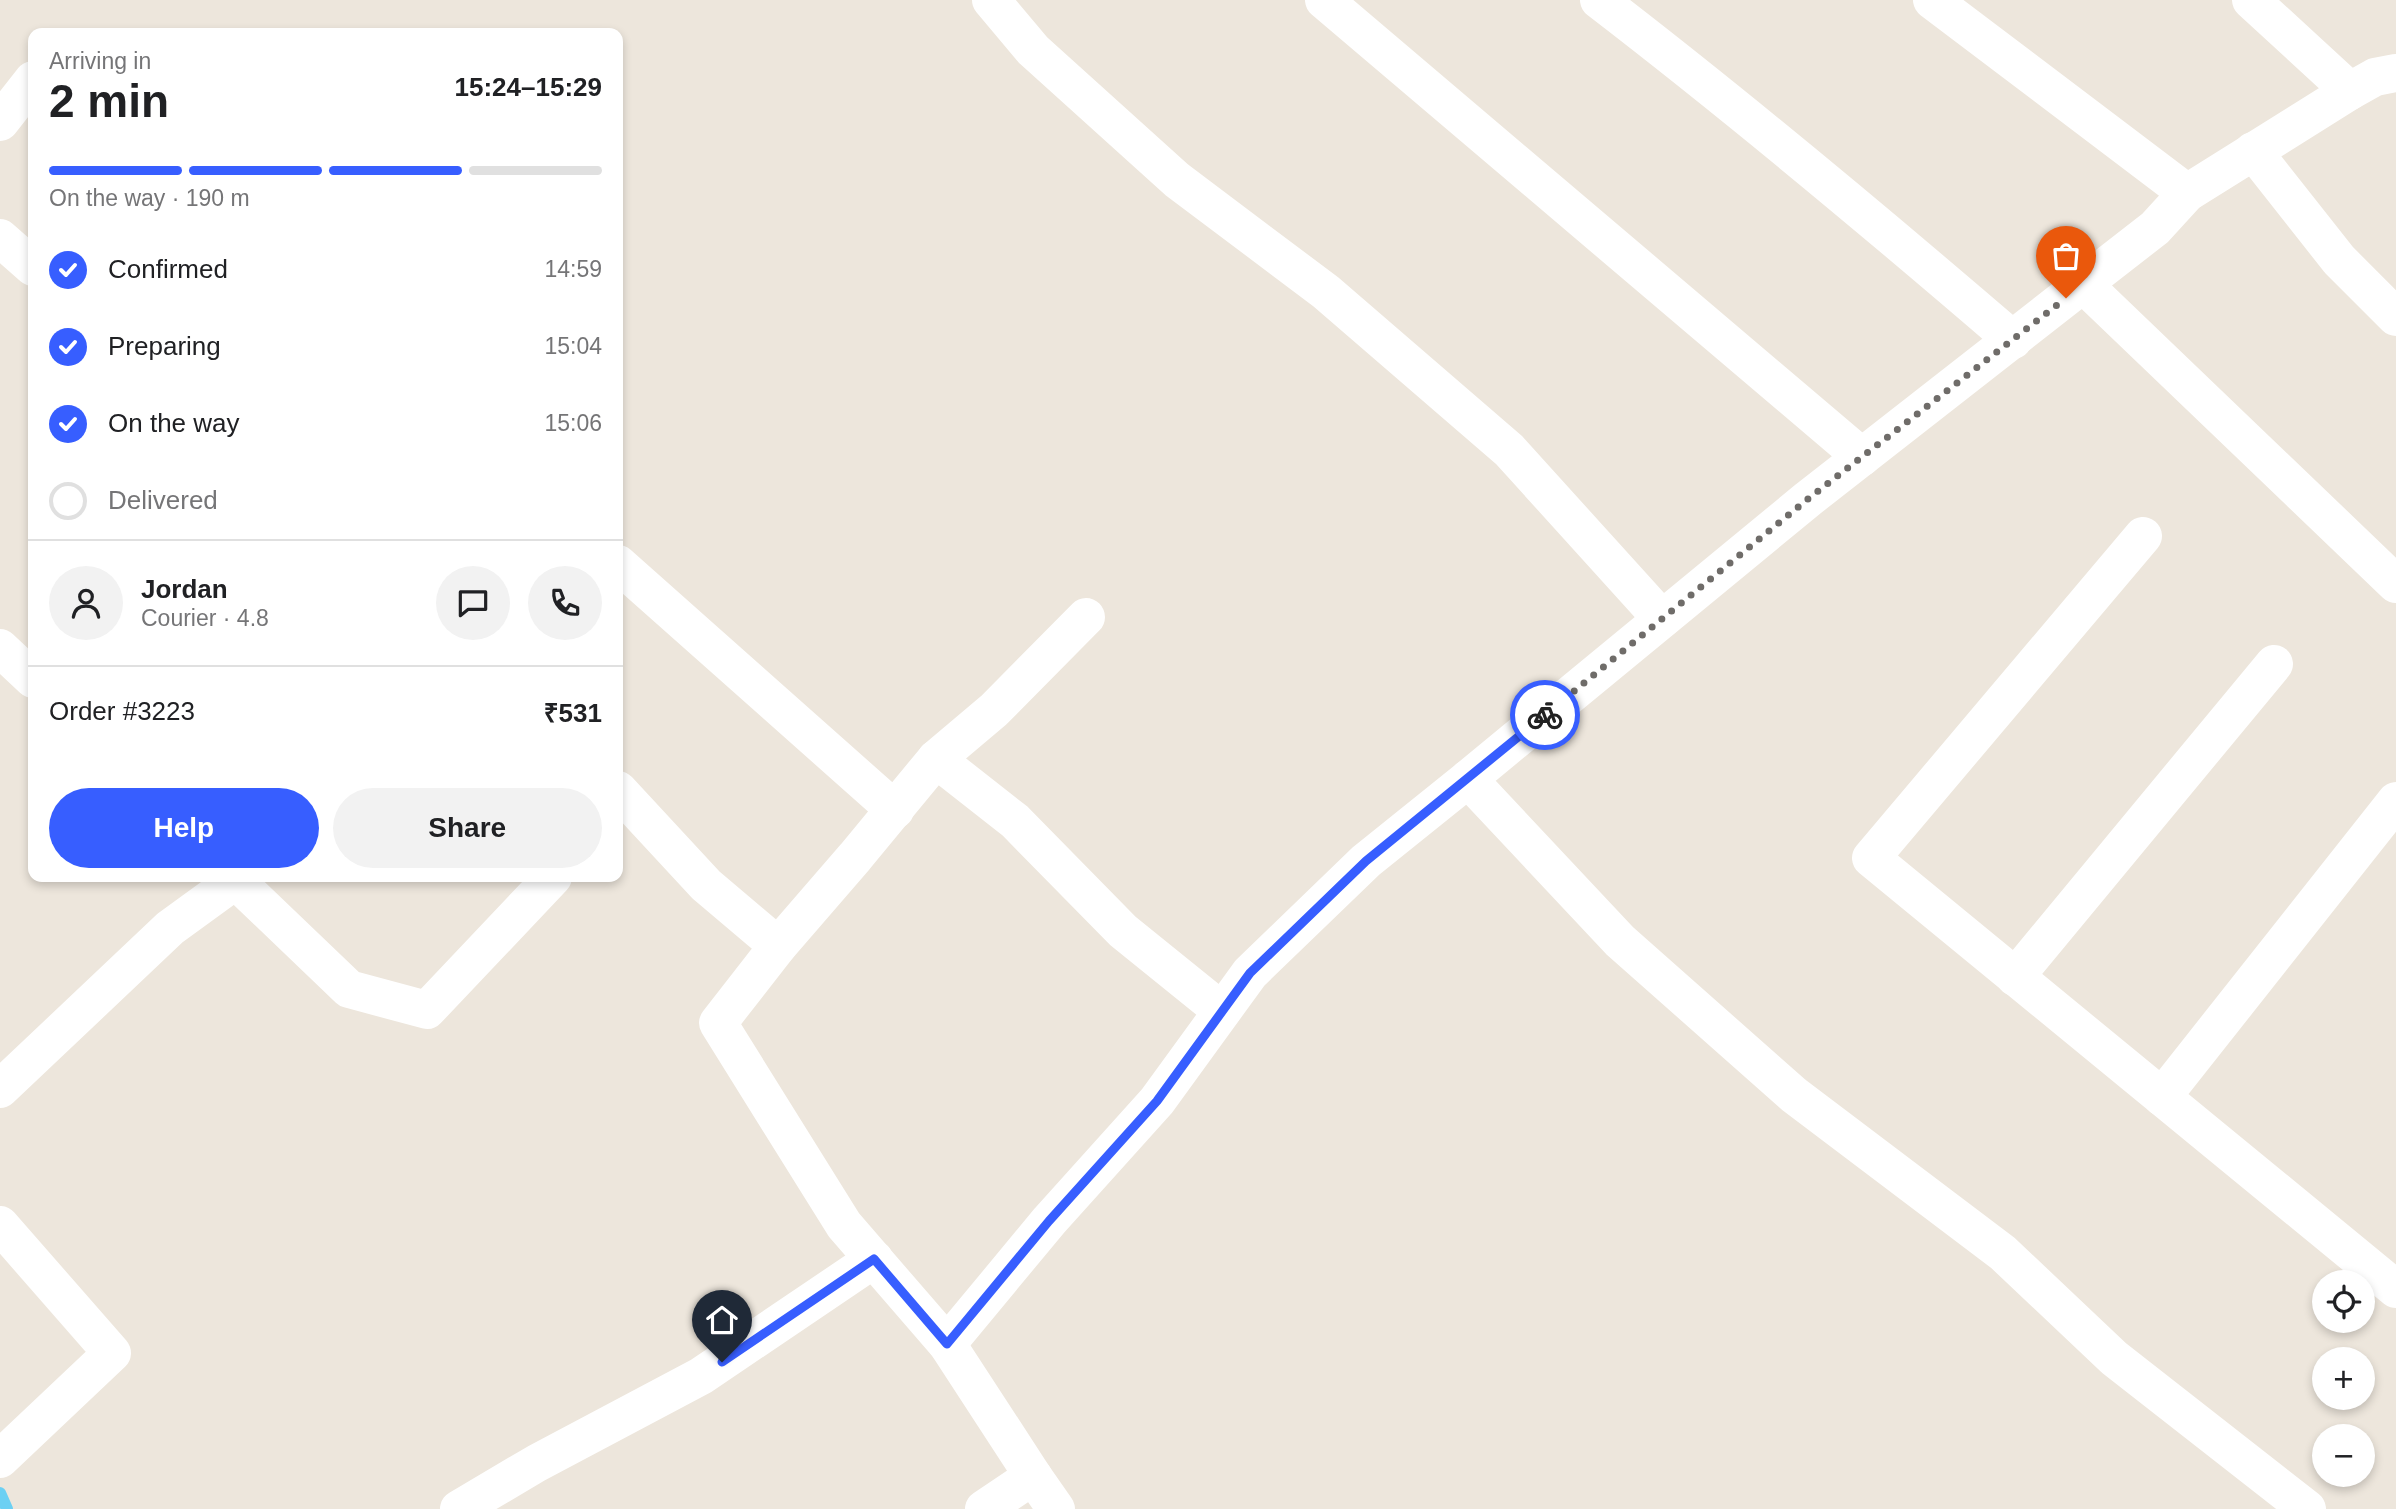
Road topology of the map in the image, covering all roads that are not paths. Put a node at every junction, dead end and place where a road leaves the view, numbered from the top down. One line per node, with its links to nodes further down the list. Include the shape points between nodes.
1 (991, 0): 22 (street, via 1033,50 1177,180 1326,292 1509,450)
2 (1324, 0): 17 (street)
3 (1599, 0): 16 (street, via 1716,90)
4 (1932, 0): 11 (street)
5 (2251, 0): 8 (street)
6 (2396, 73): 8 (street, via 2375,77)
7 (28, 86): 9 (street)
8 (2350, 91): 10 (street)
9 (0, 122)
10 (2253, 151): 11 (street); 15 (street, via 2339,260)
11 (2187, 193): 14 (street, via 2155,228)
12 (0, 238): 13 (street)
13 (28, 263)
14 (2083, 284): 16 (street); 20 (street)
15 (2396, 317)
16 (2013, 340): 17 (street)
17 (1862, 457): 22 (street)
18 (2143, 536): 35 (street, via 1871,858)
19 (623, 568): 30 (street)
20 (2396, 584)
21 (1086, 617): 26 (street, via 994,710)
22 (1662, 619): 27 (street)
23 (0, 648): 25 (street)
24 (2274, 664): 35 (street)
25 (28, 674)
26 (936, 759): 30 (street); 36 (street, via 1015,821 1123,931)
27 (1468, 779): 36 (street, via 1366,861 1250,973); 48 (street, via 1620,941 1794,1095 2003,1252 2114,1358)
28 (623, 797): 34 (street, via 706,885)
29 (2396, 801): 38 (street)
30 (895, 810): 34 (street)
31 (229, 882): 37 (street, via 170,928)
32 (238, 882): 33 (street, via 349,989 427,1010)
33 (548, 882)
34 (778, 946): 40 (street, via 718,1023 844,1224)
35 (2015, 977): 38 (street)
36 (1222, 1011): 42 (street, via 1157,1101)
37 (0, 1089)
38 (2162, 1097): 41 (street)
39 (0, 1224): 43 (street, via 112,1353)
40 (874, 1259): 42 (street); 45 (street, via 701,1376)
41 (2396, 1289)
42 (947, 1344): 44 (street)
43 (0, 1459)
44 (1033, 1476): 46 (street); 47 (street)
45 (459, 1509)
46 (984, 1509)
47 (1056, 1509)
48 (2307, 1509)

